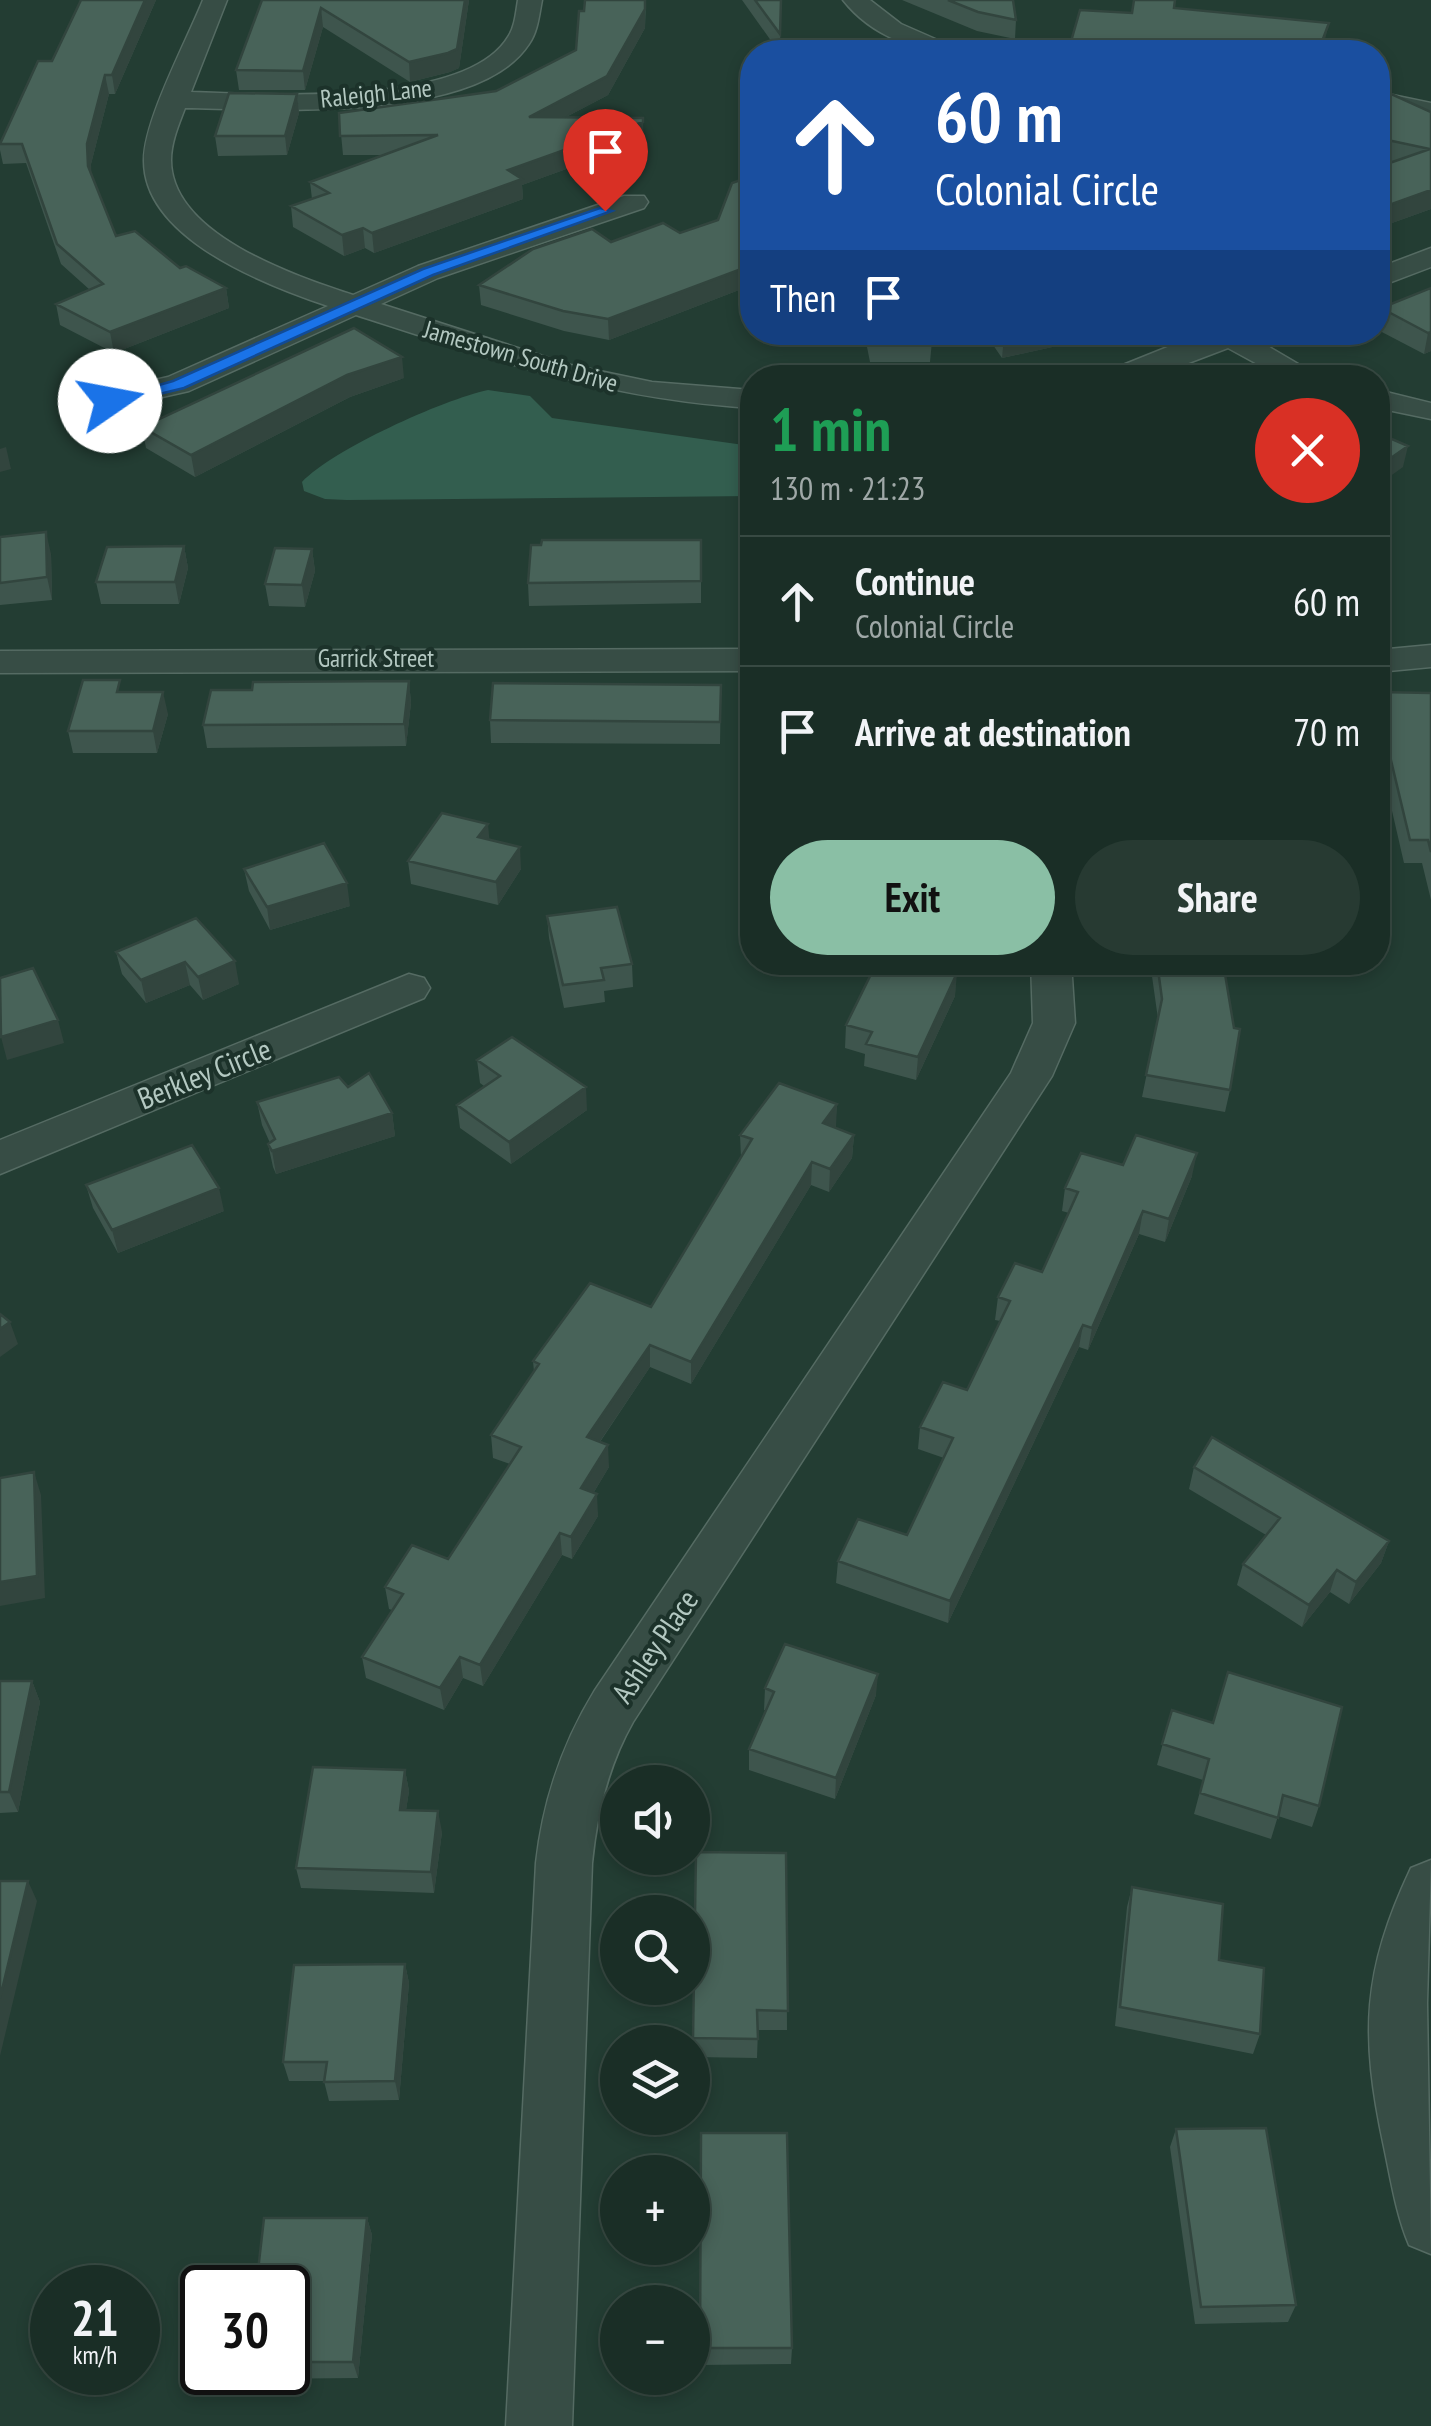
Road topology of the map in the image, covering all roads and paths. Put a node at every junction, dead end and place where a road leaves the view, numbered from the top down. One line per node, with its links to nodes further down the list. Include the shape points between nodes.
1 (216, 0): 5 (street, Jamestown South Drive)
2 (530, 0): 5 (street, Raleigh Lane, via 514,48 444,86 352,100)
3 (856, 0): 4 (street, via 892,29)
4 (921, 40)
5 (176, 100): 11 (street, Jamestown South Drive, via 157,162 167,196 188,222 242,262)
6 (1390, 102): 7 (street)
7 (1431, 111)
8 (634, 202): 11 (street, via 480,252)
9 (1431, 257): 10 (street)
10 (1390, 273)
11 (352, 305): 16 (street, Jamestown South Drive, via 579,377); 18 (street, via 178,384)
12 (1203, 345): 14 (street)
13 (1250, 345): 15 (street)
14 (1152, 365)
15 (1285, 365)
16 (740, 398)
17 (1390, 401): 19 (street)
18 (87, 405)
19 (1425, 411)
20 (1431, 656): 22 (street)
21 (740, 660): 23 (street, Garrick Street)
22 (1390, 660)
23 (0, 662)
24 (1051, 975): 29 (street, Ashley Place, via 1054,1023 1031,1076 586,1757 564,1864)
25 (409, 988): 26 (street, Berkley Circle)
26 (0, 1158)
27 (1431, 1886): 28 (street, via 1410,1934 1398,2008)
28 (1431, 2223)
29 (538, 2426)

